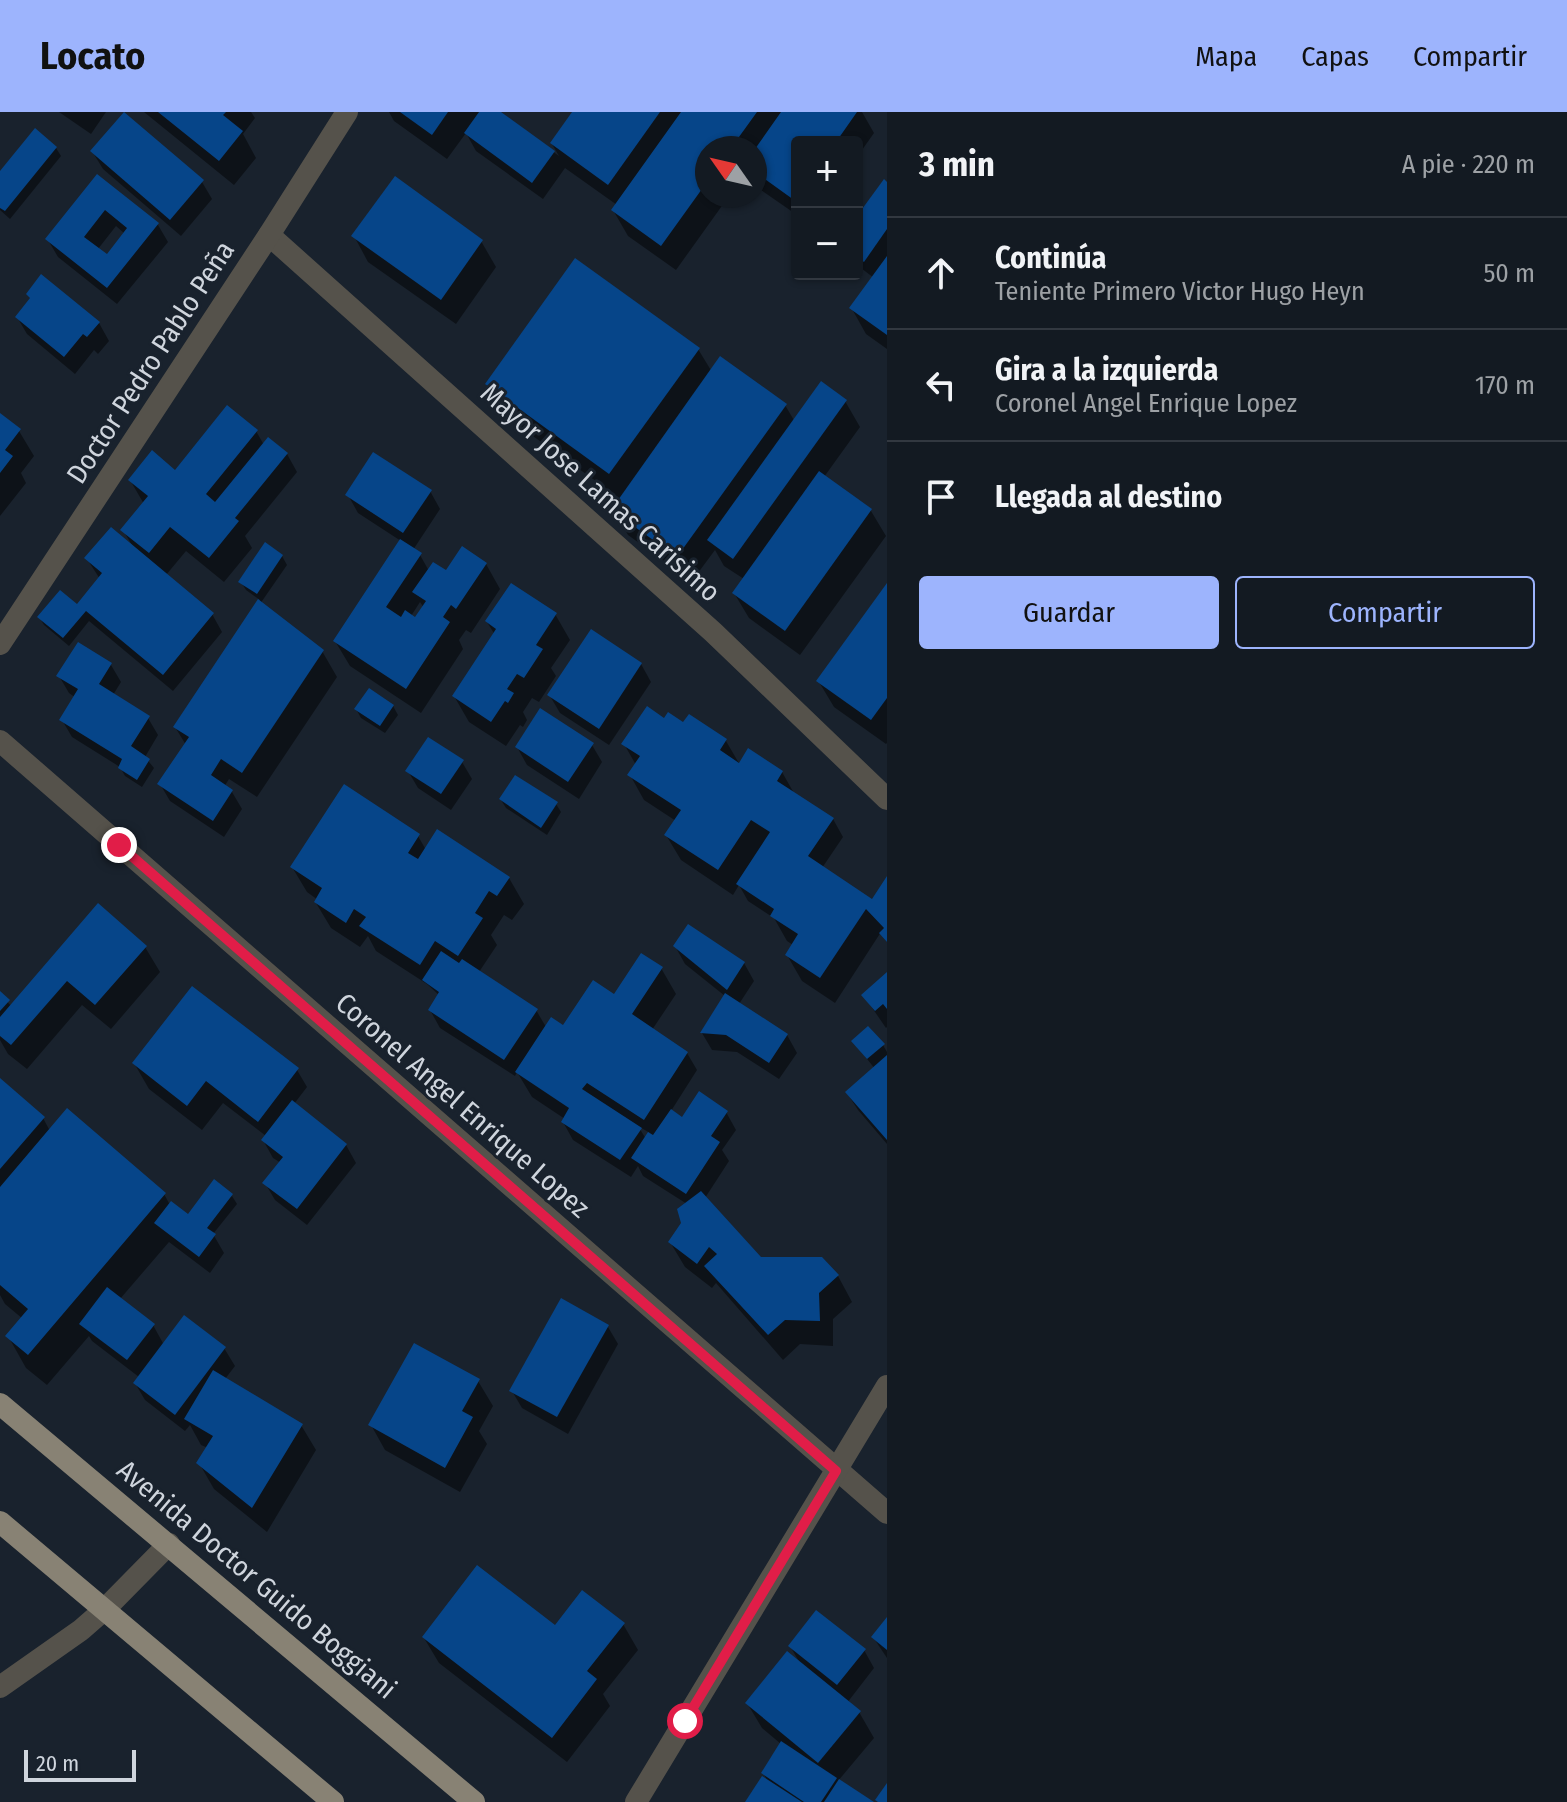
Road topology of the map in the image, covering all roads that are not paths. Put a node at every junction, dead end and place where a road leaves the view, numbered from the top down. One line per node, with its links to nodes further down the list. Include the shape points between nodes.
1 (347, 112): 2 (street, Doctor Pedro Pablo Peña)
2 (269, 235): 3 (street, Doctor Pedro Pablo Peña); 5 (street, Mayor Jose Lamas Carisimo, via 701,621)
3 (0, 644)
4 (0, 741): 8 (street, Coronel Angel Enrique Lopez)
5 (887, 799)
6 (887, 1386): 8 (street)
7 (0, 1404): 11 (main road, Avenida Doctor Guido Boggiani)
8 (836, 1471): 9 (street, Coronel Angel Enrique Lopez); 16 (street)
9 (887, 1513)
10 (0, 1522): 12 (main road)
11 (169, 1544): 12 (street); 15 (main road, Avenida Doctor Guido Boggiani)
12 (105, 1609): 13 (street); 14 (main road)
13 (0, 1687)
14 (333, 1802)
15 (474, 1802)
16 (636, 1802)

